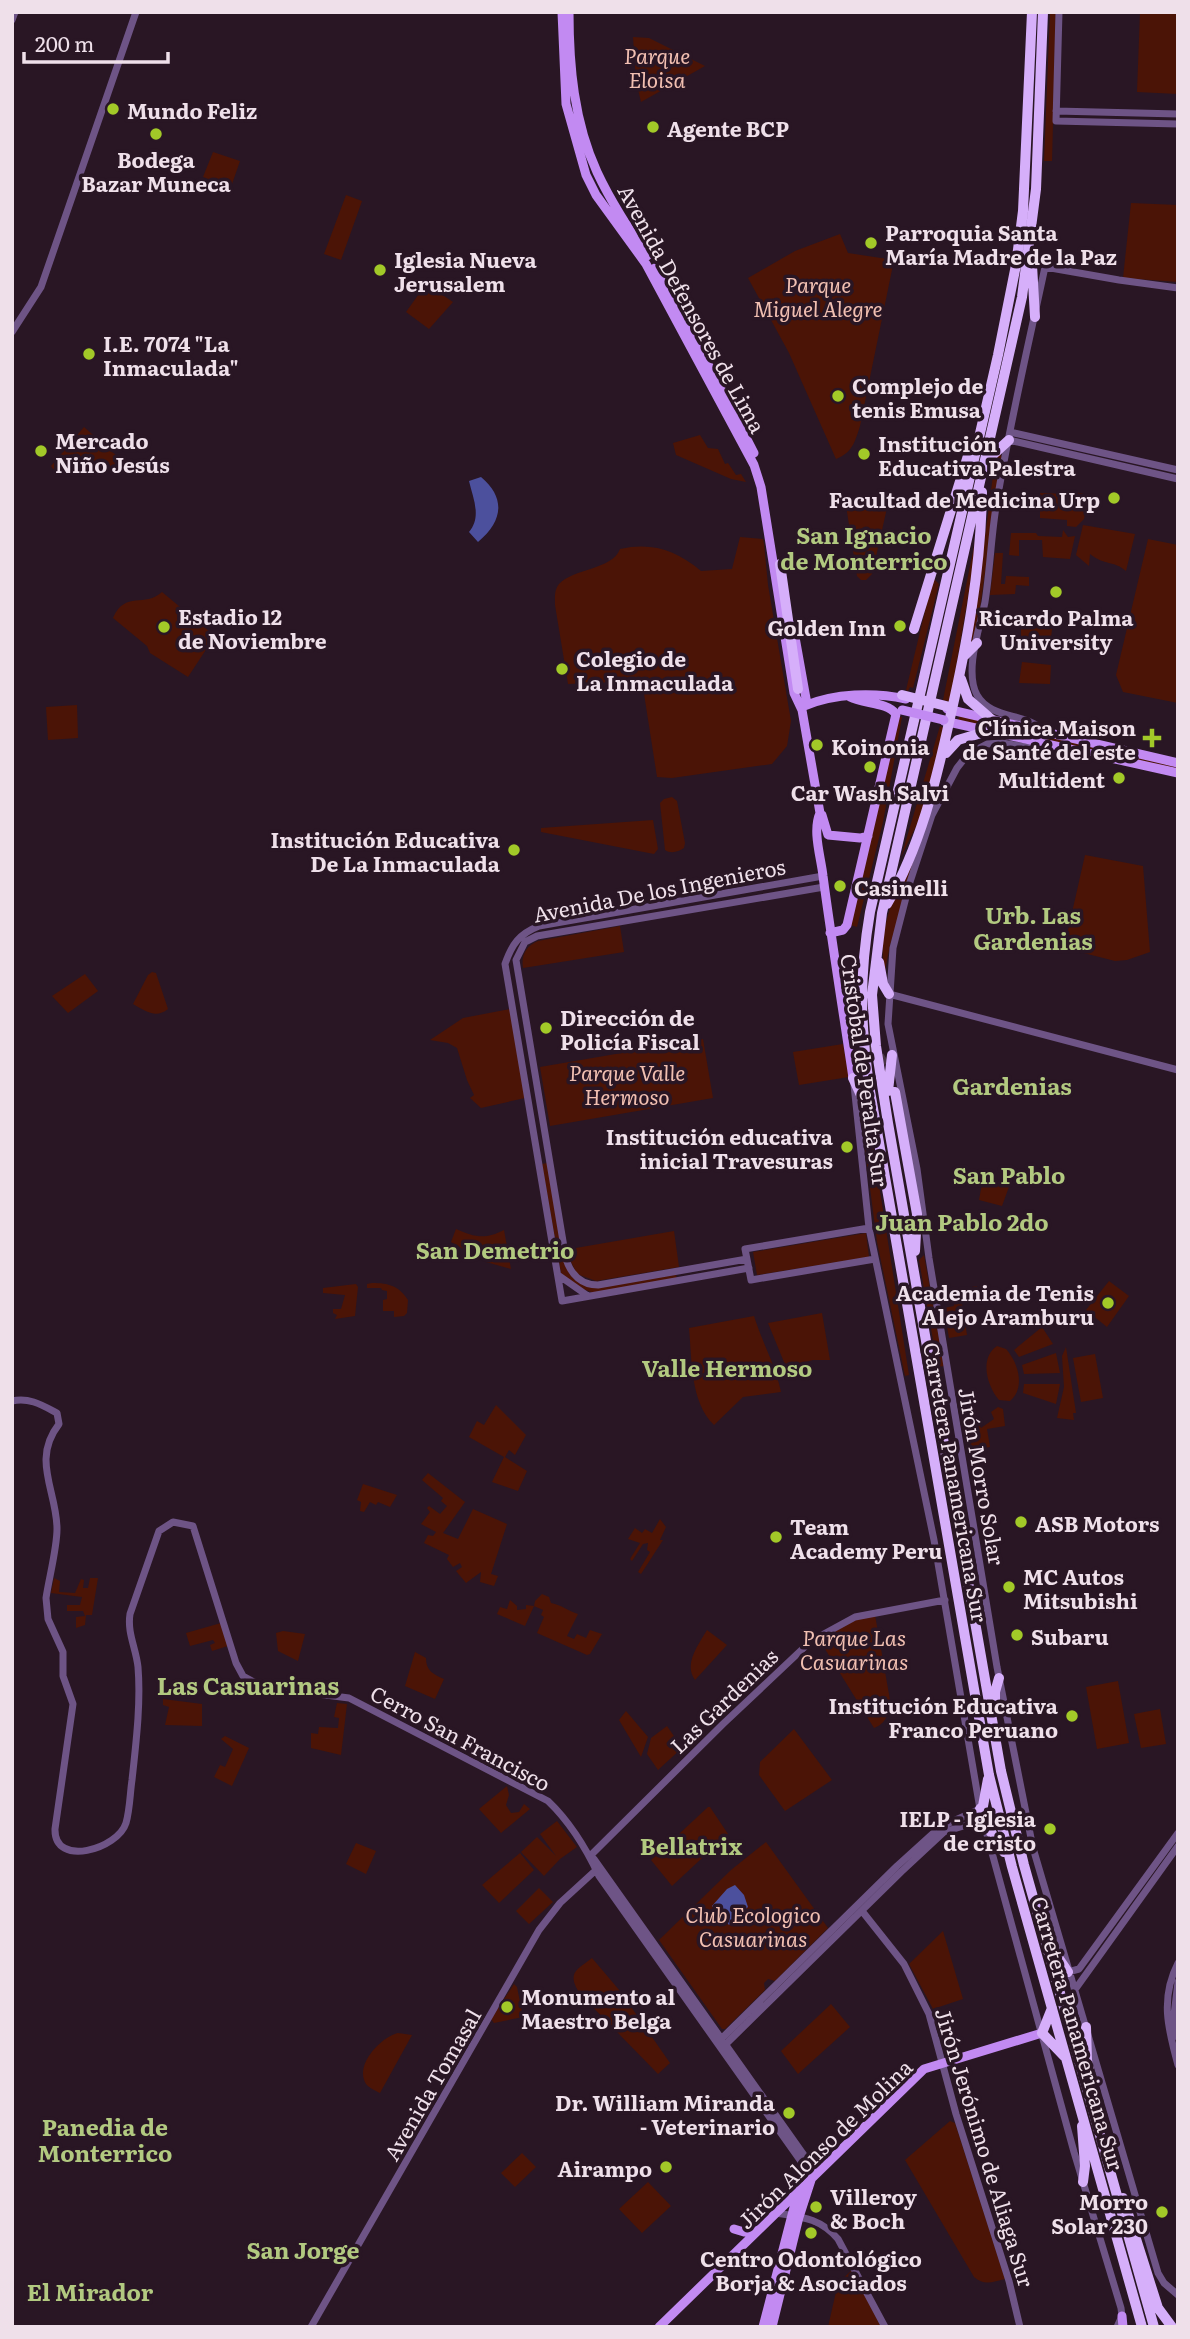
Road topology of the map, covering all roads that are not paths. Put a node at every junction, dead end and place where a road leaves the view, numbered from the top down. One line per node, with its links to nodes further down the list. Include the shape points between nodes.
1 (15, 12): 8 (street)
2 (136, 12): 15 (street, via 41,286)
3 (562, 12): 30 (main road, Avenida Defensores de Lima, via 566,104 586,175 646,264 754,465 794,693)
4 (569, 12): 21 (main road, Avenida Defensores de Lima, via 574,89 590,156 759,464)
5 (1032, 12): 16 (highway, Carretera Panamericana Sur, via 1021,223 1011,294)
6 (1043, 12): 12 (highway, Carretera Panamericana Sur)
7 (1059, 12): 9 (street)
8 (12, 20)
9 (1056, 111): 10 (street); 11 (street, via 1056,121)
10 (1178, 114)
11 (1178, 124)
12 (1031, 235): 14 (highway); 18 (highway, Carretera Panamericana Sur)
13 (1178, 288): 14 (street, via 1045,267)
14 (1035, 317): 17 (street)
15 (12, 332)
16 (987, 400): 22 (highway); 57 (highway, Carretera Panamericana Sur, via 867,931 862,1014)
17 (1010, 436): 18 (highway); 19 (street); 20 (street); 23 (street)
18 (984, 467): 24 (highway, via 982,536); 48 (highway, Carretera Panamericana Sur)
19 (1178, 470)
20 (1178, 479)
21 (780, 564): 26 (highway); 30 (main road, Avenida Defensores de Lima)
22 (914, 629)
23 (976, 643): 24 (highway); 36 (street, via 973,687 979,698 993,710 1037,723)
24 (963, 656): 25 (highway)
25 (960, 673): 31 (highway); 33 (highway, via 968,699)
26 (798, 689)
27 (849, 696): 28 (main road); 29 (main road); 30 (main road)
28 (900, 696): 29 (main road); 31 (highway, bridge)
29 (880, 706): 32 (main road)
30 (805, 707): 41 (main road, Avenida Defensores de Lima)
31 (950, 708): 33 (main road); 34 (highway)
32 (899, 712): 34 (main road, bridge); 43 (main road)
33 (991, 719): 36 (main road)
34 (946, 721): 35 (main road); 38 (highway)
35 (988, 731): 37 (main road); 38 (highway, via 958,740)
36 (1045, 732): 39 (main road)
37 (1066, 749): 40 (main road); 51 (street, Jirón Morro Solar, via 986,744 968,754 957,768 932,815 910,881 893,948)
38 (943, 756): 48 (highway, via 929,807)
39 (1178, 763)
40 (1178, 773)
41 (820, 813): 42 (main road, Avenida Defensores de Lima); 43 (main road, via 828,835)
42 (817, 836): 44 (main road, Cristobal de Peralta Sur)
43 (868, 836): 49 (main road, via 846,925)
44 (823, 876): 45 (street, Avenida De los Ingenieros); 46 (main road, Cristobal de Peralta Sur)
45 (810, 878): 47 (street); 63 (street, Avenida De los Ingenieros, via 539,926 520,936 510,948 505,964)
46 (824, 887): 47 (street, Avenida De los Ingenieros); 49 (main road, Cristobal de Peralta Sur)
47 (812, 889): 59 (street, Avenida De los Ingenieros, via 537,936 525,942 516,960 566,1259 573,1274 598,1285)
48 (882, 913): 50 (highway, Carretera Panamericana Sur)
49 (830, 933): 54 (main road, Cristobal de Peralta Sur)
50 (877, 949): 51 (highway); 56 (highway, Carretera Panamericana Sur, via 872,995)
51 (889, 994): 52 (street, Jirón Morro Solar); 53 (street)
52 (892, 1055): 56 (highway); 67 (street, Jirón Morro Solar, via 917,1169)
53 (1178, 1070)
54 (853, 1077): 57 (highway); 58 (street, Cristobal de Peralta Sur)
55 (895, 1092): 61 (highway, via 917,1214)
56 (888, 1123): 61 (highway, Carretera Panamericana Sur)
57 (877, 1129): 69 (highway, Carretera Panamericana Sur)
58 (869, 1228): 59 (street, via 746,1249); 60 (street, Cristobal de Peralta Sur)
59 (747, 1259): 62 (street)
60 (875, 1259): 62 (street, via 751,1280); 66 (street, Cristobal de Peralta Sur)
61 (913, 1262): 68 (highway, Carretera Panamericana Sur)
62 (749, 1268): 64 (street, Avenida De los Ingenieros)
63 (558, 1274): 64 (street); 64 (street, Avenida De los Ingenieros, via 562,1301)
64 (589, 1296)
65 (12, 1401): 74 (street, Cerro San Francisco, via 24,1399 44,1406 57,1413 59,1424 50,1439 46,1461 57,1529 46,1609 61,1646 63,1676 73,1704 55,1839 63,1848 90,1850 111,1842 126,1825 138,1682 128,1625 159,1531 173,1522 192,1526 243,1676 263,1687 349,1698 514,1783 548,1801)
66 (945, 1600): 70 (street, Cristobal de Peralta Sur); 74 (street, Las Gardenias, via 855,1617 811,1641)
67 (999, 1678): 68 (highway, via 995,1697); 81 (street, Jirón Morro Solar, via 1033,1848)
68 (998, 1755): 78 (highway, Carretera Panamericana Sur)
69 (989, 1775): 70 (highway); 75 (highway, Carretera Panamericana Sur)
70 (981, 1809): 71 (street, Cristobal de Peralta Sur); 89 (street, via 940,1827)
71 (983, 1820): 75 (highway); 77 (street, via 944,1832); 87 (street, Cristobal de Peralta Sur)
72 (1178, 1833): 80 (street)
73 (1178, 1846): 82 (street)
74 (590, 1856): 76 (street); 89 (street)
75 (1012, 1867): 85 (highway, Carretera Panamericana Sur)
76 (596, 1870): 89 (street); 104 (street, Avenida Tomasal, via 539,1930)
77 (862, 1911): 89 (street); 91 (street, Jirón Jerónimo de Aliaga Sur, via 904,1964 925,2003)
78 (1045, 1939): 81 (highway); 94 (highway, Carretera Panamericana Sur)
79 (1178, 1963): 92 (street, via 1166,2014)
80 (1079, 1969): 81 (street); 82 (street)
81 (1068, 1972): 84 (street, Jirón Morro Solar)
82 (1082, 1980): 84 (street)
83 (1178, 1982): 88 (street, via 1174,2015)
84 (1074, 1991): 86 (street, Jirón Morro Solar)
85 (1052, 2008): 87 (highway); 90 (highway, Carretera Panamericana Sur)
86 (1086, 2027): 94 (highway, via 1087,2060); 102 (street, Jirón Morro Solar, via 1158,2273)
87 (1042, 2033): 90 (highway); 91 (main road, Jirón Alonso de Molina); 96 (street, Cristobal de Peralta Sur)
88 (1178, 2037)
89 (721, 2044): 95 (street)
90 (1067, 2060): 93 (highway, Carretera Panamericana Sur)
91 (941, 2062): 95 (main road, Jirón Alonso de Molina, via 924,2069); 109 (street, Jirón Jerónimo de Aliaga Sur)
92 (1178, 2065)
93 (1083, 2115): 96 (highway); 112 (highway, Carretera Panamericana Sur)
94 (1104, 2149): 113 (highway, Carretera Panamericana Sur); 114 (highway, via 1158,2308)
95 (814, 2175): 97 (main road, Jirón Alonso de Molina); 99 (main road)
96 (1083, 2182): 103 (street, Cristobal de Peralta Sur)
97 (798, 2190): 98 (main road, Jirón Alonso de Molina); 99 (main road)
98 (776, 2213): 99 (street); 100 (main road, Jirón Alonso de Molina)
99 (795, 2216): 106 (main road); 107 (main road); 108 (street, via 821,2223 838,2239)
100 (757, 2231): 101 (main road, Jirón Alonso de Molina); 101 (main road, via 734,2229)
101 (738, 2250): 105 (main road, Jirón Alonso de Molina)
102 (1178, 2295)
103 (1122, 2316): 110 (street); 111 (main road)
104 (311, 2327)
105 (659, 2327)
106 (763, 2327)
107 (772, 2327)
108 (885, 2327)
109 (1020, 2327)
110 (1117, 2327)
111 (1124, 2327)
112 (1142, 2327)
113 (1154, 2327)
114 (1172, 2327)

